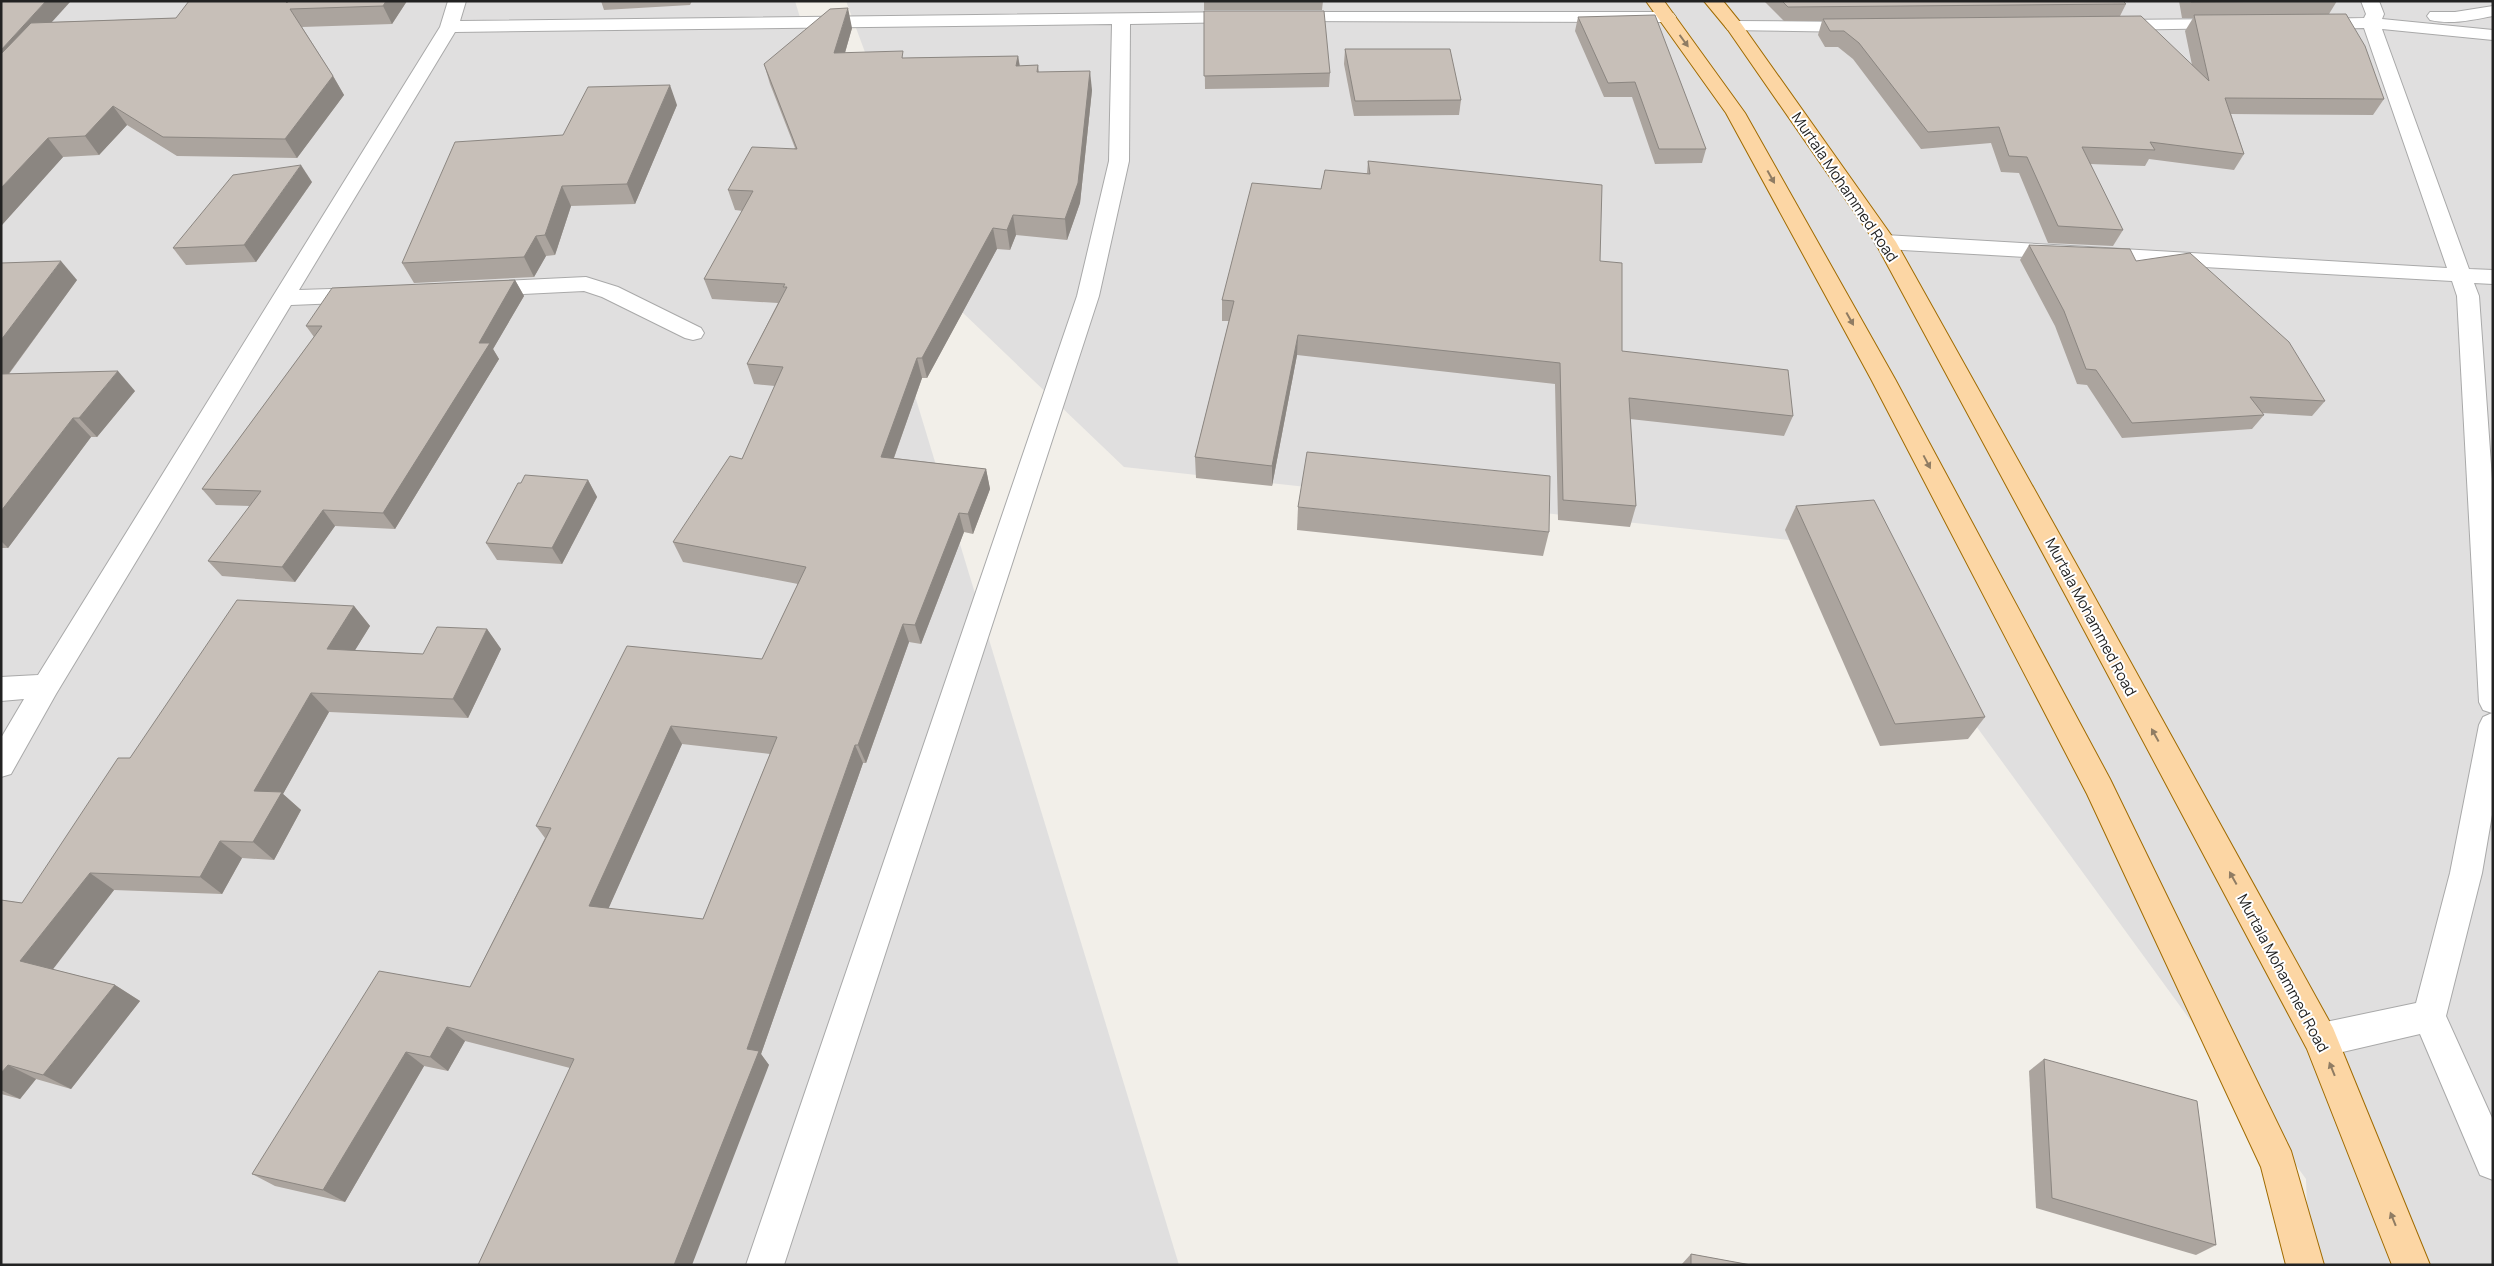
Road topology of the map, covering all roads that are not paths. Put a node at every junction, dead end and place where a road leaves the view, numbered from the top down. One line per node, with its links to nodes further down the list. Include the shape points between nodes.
1 (457, 1): 11 (street)
2 (1713, 1): 9 (main road, Murtala Mohammed Road)
3 (1661, 9): 6 (street); 30 (main road, one-way to 30, via 1735,113 1884,379 2099,788 2278,1164)
4 (2493, 10): 5 (street, via 2455,17)
5 (2372, 13): 8 (street); 13 (street); 15 (street)
6 (1121, 17): 11 (street); 29 (street, via 1119,161 1088,296)
7 (2242, 24): 10 (street)
8 (2301, 24)
9 (1734, 26): 12 (street); 14 (main road, Murtala Mohammed Road)
10 (2092, 26)
11 (448, 27): 19 (street)
12 (1874, 27)
13 (2493, 35)
14 (1885, 242): 15 (street); 27 (main road, Murtala Mohammed Road, one-way to 14)
15 (2462, 275): 16 (street); 23 (street, via 2468,296)
16 (2493, 277)
17 (459, 290): 20 (street, via 586,284 610,292)
18 (381, 294): 19 (street)
19 (283, 298): 21 (street)
20 (693, 333)
21 (46, 686): 22 (street); 25 (street)
22 (1, 688)
23 (2493, 702)
24 (2493, 725): 26 (street, via 2466,873)
25 (1, 765)
26 (2428, 1016): 27 (street); 28 (street)
27 (2321, 1040): 31 (main road, Murtala Mohammed Road, one-way to 27)
28 (2493, 1162)
29 (765, 1265)
30 (2305, 1265)
31 (2411, 1265)

